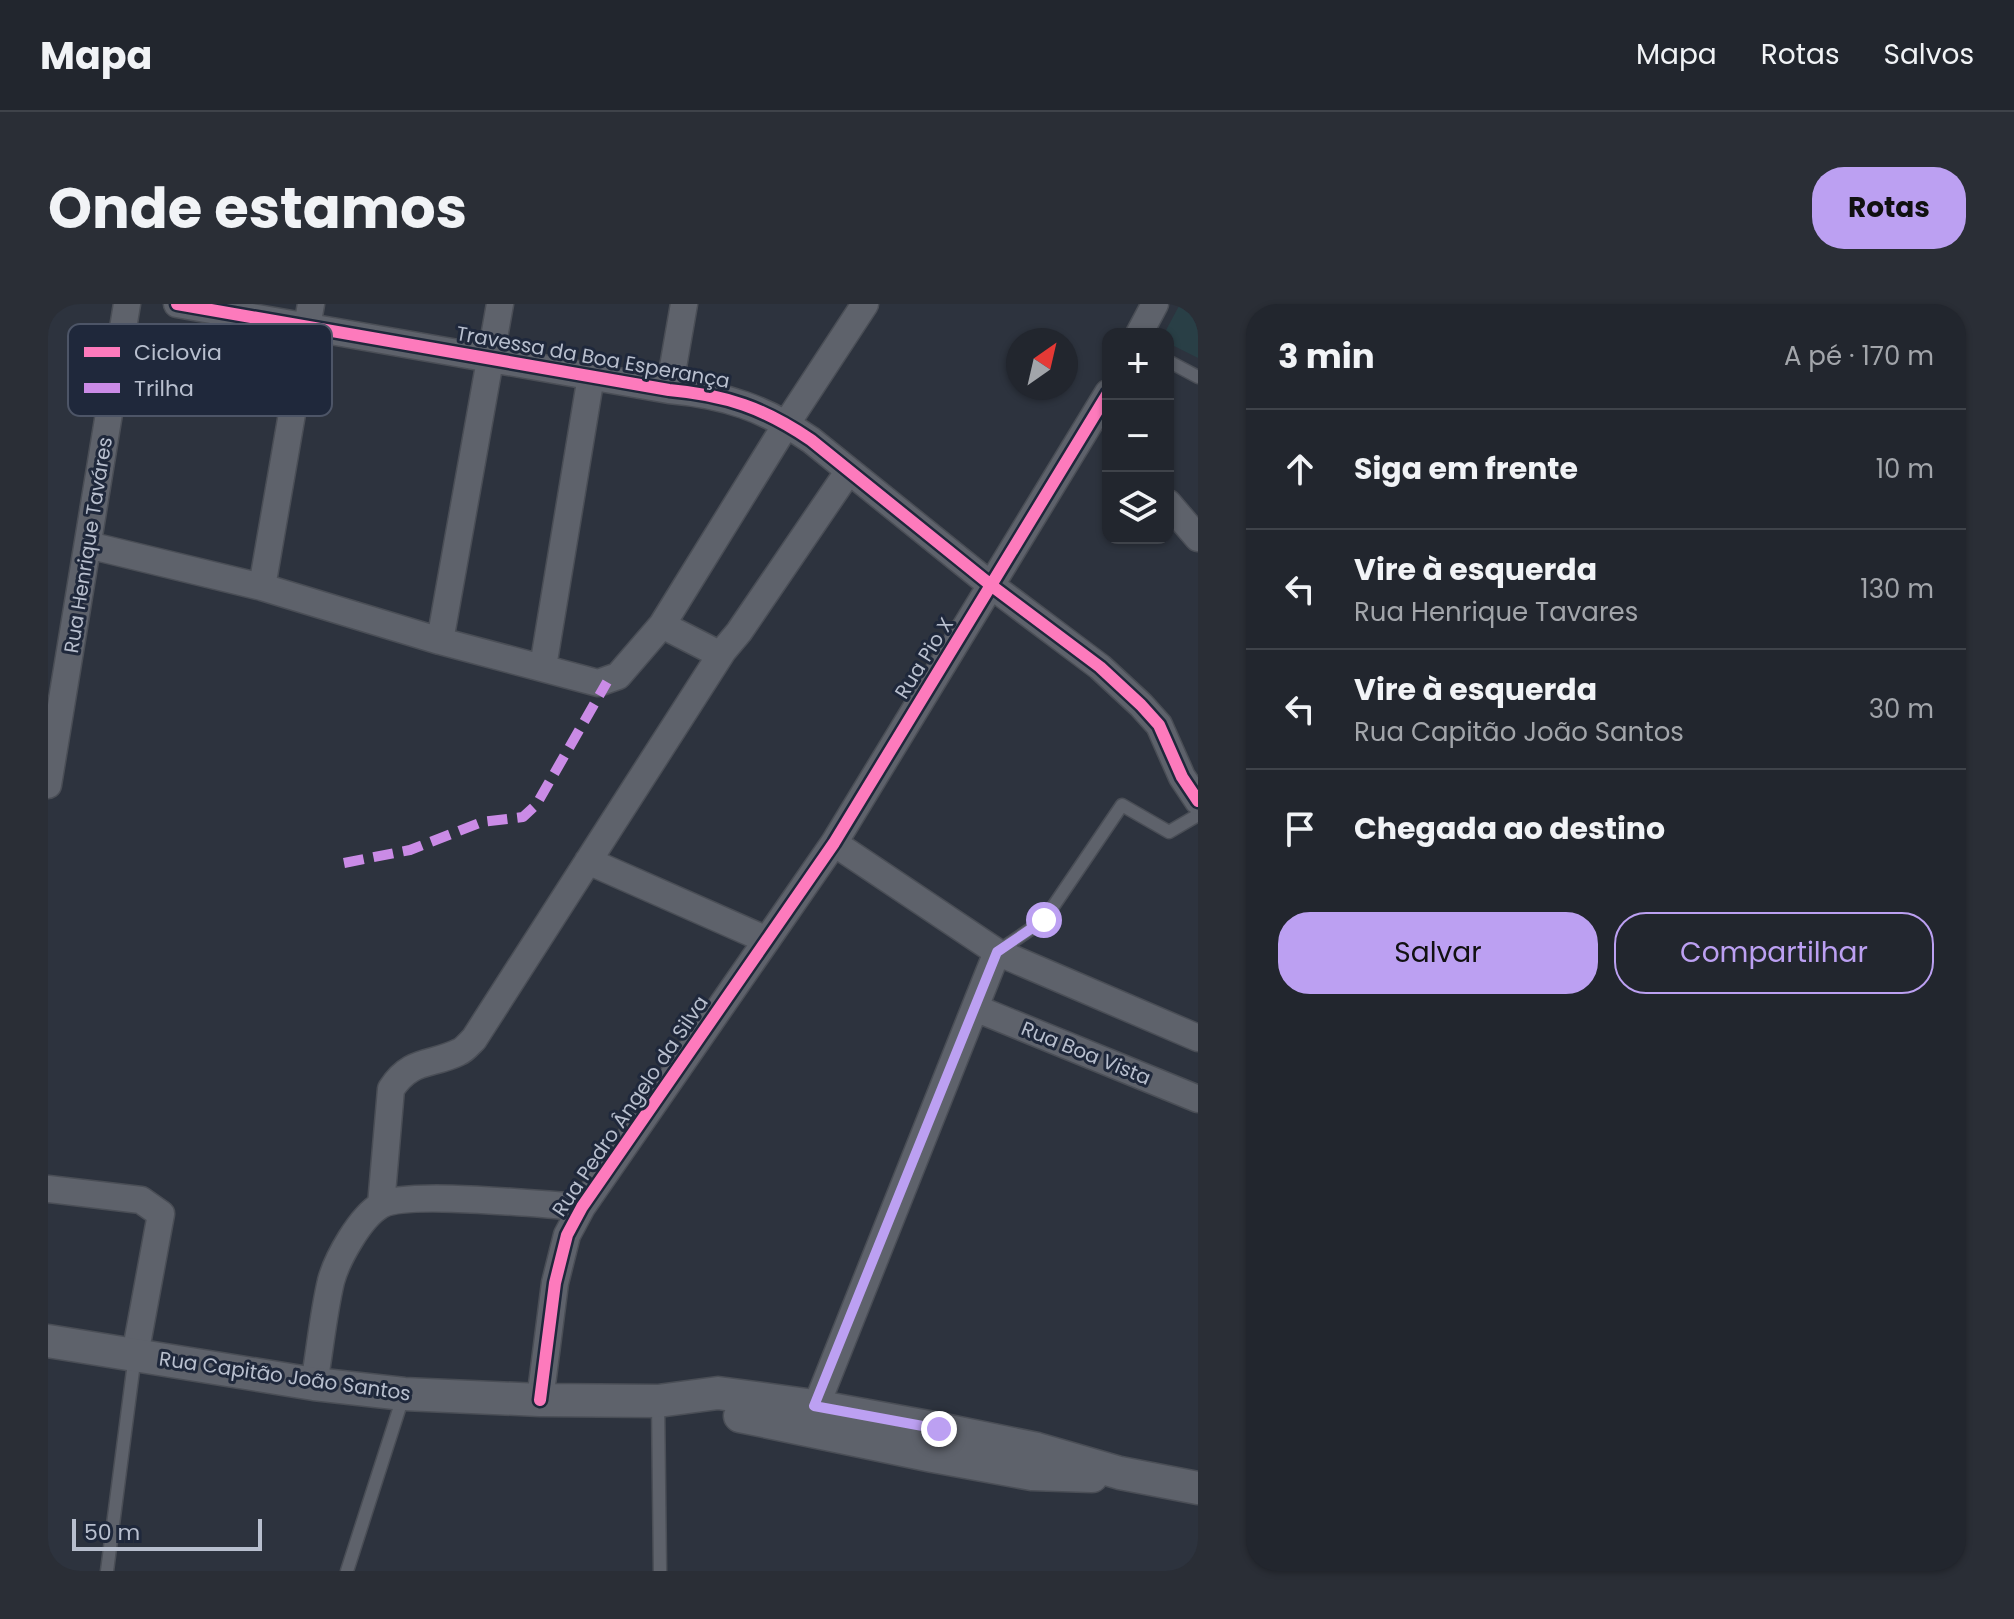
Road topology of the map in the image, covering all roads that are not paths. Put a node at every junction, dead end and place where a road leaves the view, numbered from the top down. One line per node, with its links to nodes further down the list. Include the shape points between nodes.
1 (127, 304): 8 (street, Rua Henrique Taváres)
2 (177, 304): 7 (street, Travessa da Boa Esperança)
3 (500, 304): 10 (street)
4 (684, 304): 14 (street)
5 (865, 304): 18 (street)
6 (1155, 304): 9 (street)
7 (309, 316): 10 (street, Travessa da Boa Esperança)
8 (124, 324)
9 (1142, 328)
10 (490, 359): 12 (street, Travessa da Boa Esperança); 26 (street)
11 (1174, 364): 13 (lane)
12 (591, 376): 14 (street, Travessa da Boa Esperança); 28 (street)
13 (1198, 377)
14 (669, 390): 18 (street, Travessa da Boa Esperança, via 711,394)
15 (109, 416): 22 (street, Rua Henrique Taváres)
16 (292, 416): 24 (street)
17 (1102, 416): 23 (street, Rua Pio X)
18 (787, 423): 19 (street, Travessa da Boa Esperança); 25 (street)
19 (848, 472): 23 (street, Travessa da Boa Esperança); 27 (street)
20 (1174, 510): 21 (street)
21 (1198, 538)
22 (88, 545): 24 (street); 29 (street, Rua Henrique Taváres)
23 (992, 586): 30 (street, Travessa da Boa Esperança, via 1100,667 1141,705 1159,725); 32 (street, Rua Pio X)
24 (262, 587): 26 (street)
25 (662, 625): 27 (street, via 715,652); 28 (street, via 627,668 607,682)
26 (440, 641): 28 (street)
27 (723, 651): 33 (street)
28 (543, 667)
29 (48, 785)
30 (1198, 801)
31 (1198, 815): 35 (lane, via 1169,832 1122,805 1044,920)
32 (834, 843): 34 (street, Rua Pio X); 35 (street)
33 (588, 861): 34 (street); 40 (street, via 474,1039 460,1052 411,1069 391,1089)
34 (767, 940): 41 (street, Rua Pedro Ângelo da Silva)
35 (997, 952): 36 (street); 37 (street)
36 (975, 1008): 38 (street, Rua Boa Vista); 48 (street)
37 (1198, 1038)
38 (1198, 1099)
39 (48, 1189): 43 (street, via 141,1200 161,1214)
40 (381, 1205): 41 (street, via 411,1198); 44 (street, via 346,1247 332,1279)
41 (582, 1207): 46 (street, Rua Pedro Ângelo da Silva, via 567,1235 555,1283)
42 (48, 1341): 43 (street, Rua Capitão João Santos)
43 (135, 1355): 44 (street, Rua Capitão João Santos); 50 (lane)
44 (314, 1384): 45 (street, Rua Capitão João Santos)
45 (404, 1394): 46 (street, Rua Capitão João Santos); 51 (lane)
46 (540, 1400): 47 (street, Rua Capitão João Santos)
47 (662, 1401): 48 (street, Rua Capitão João Santos, via 717,1403); 52 (lane)
48 (811, 1418): 49 (street, Rua Capitão João Santos, via 1034,1461 1067,1477 1120,1473)
49 (1198, 1488)
50 (107, 1571)
51 (347, 1571)
52 (660, 1571)

